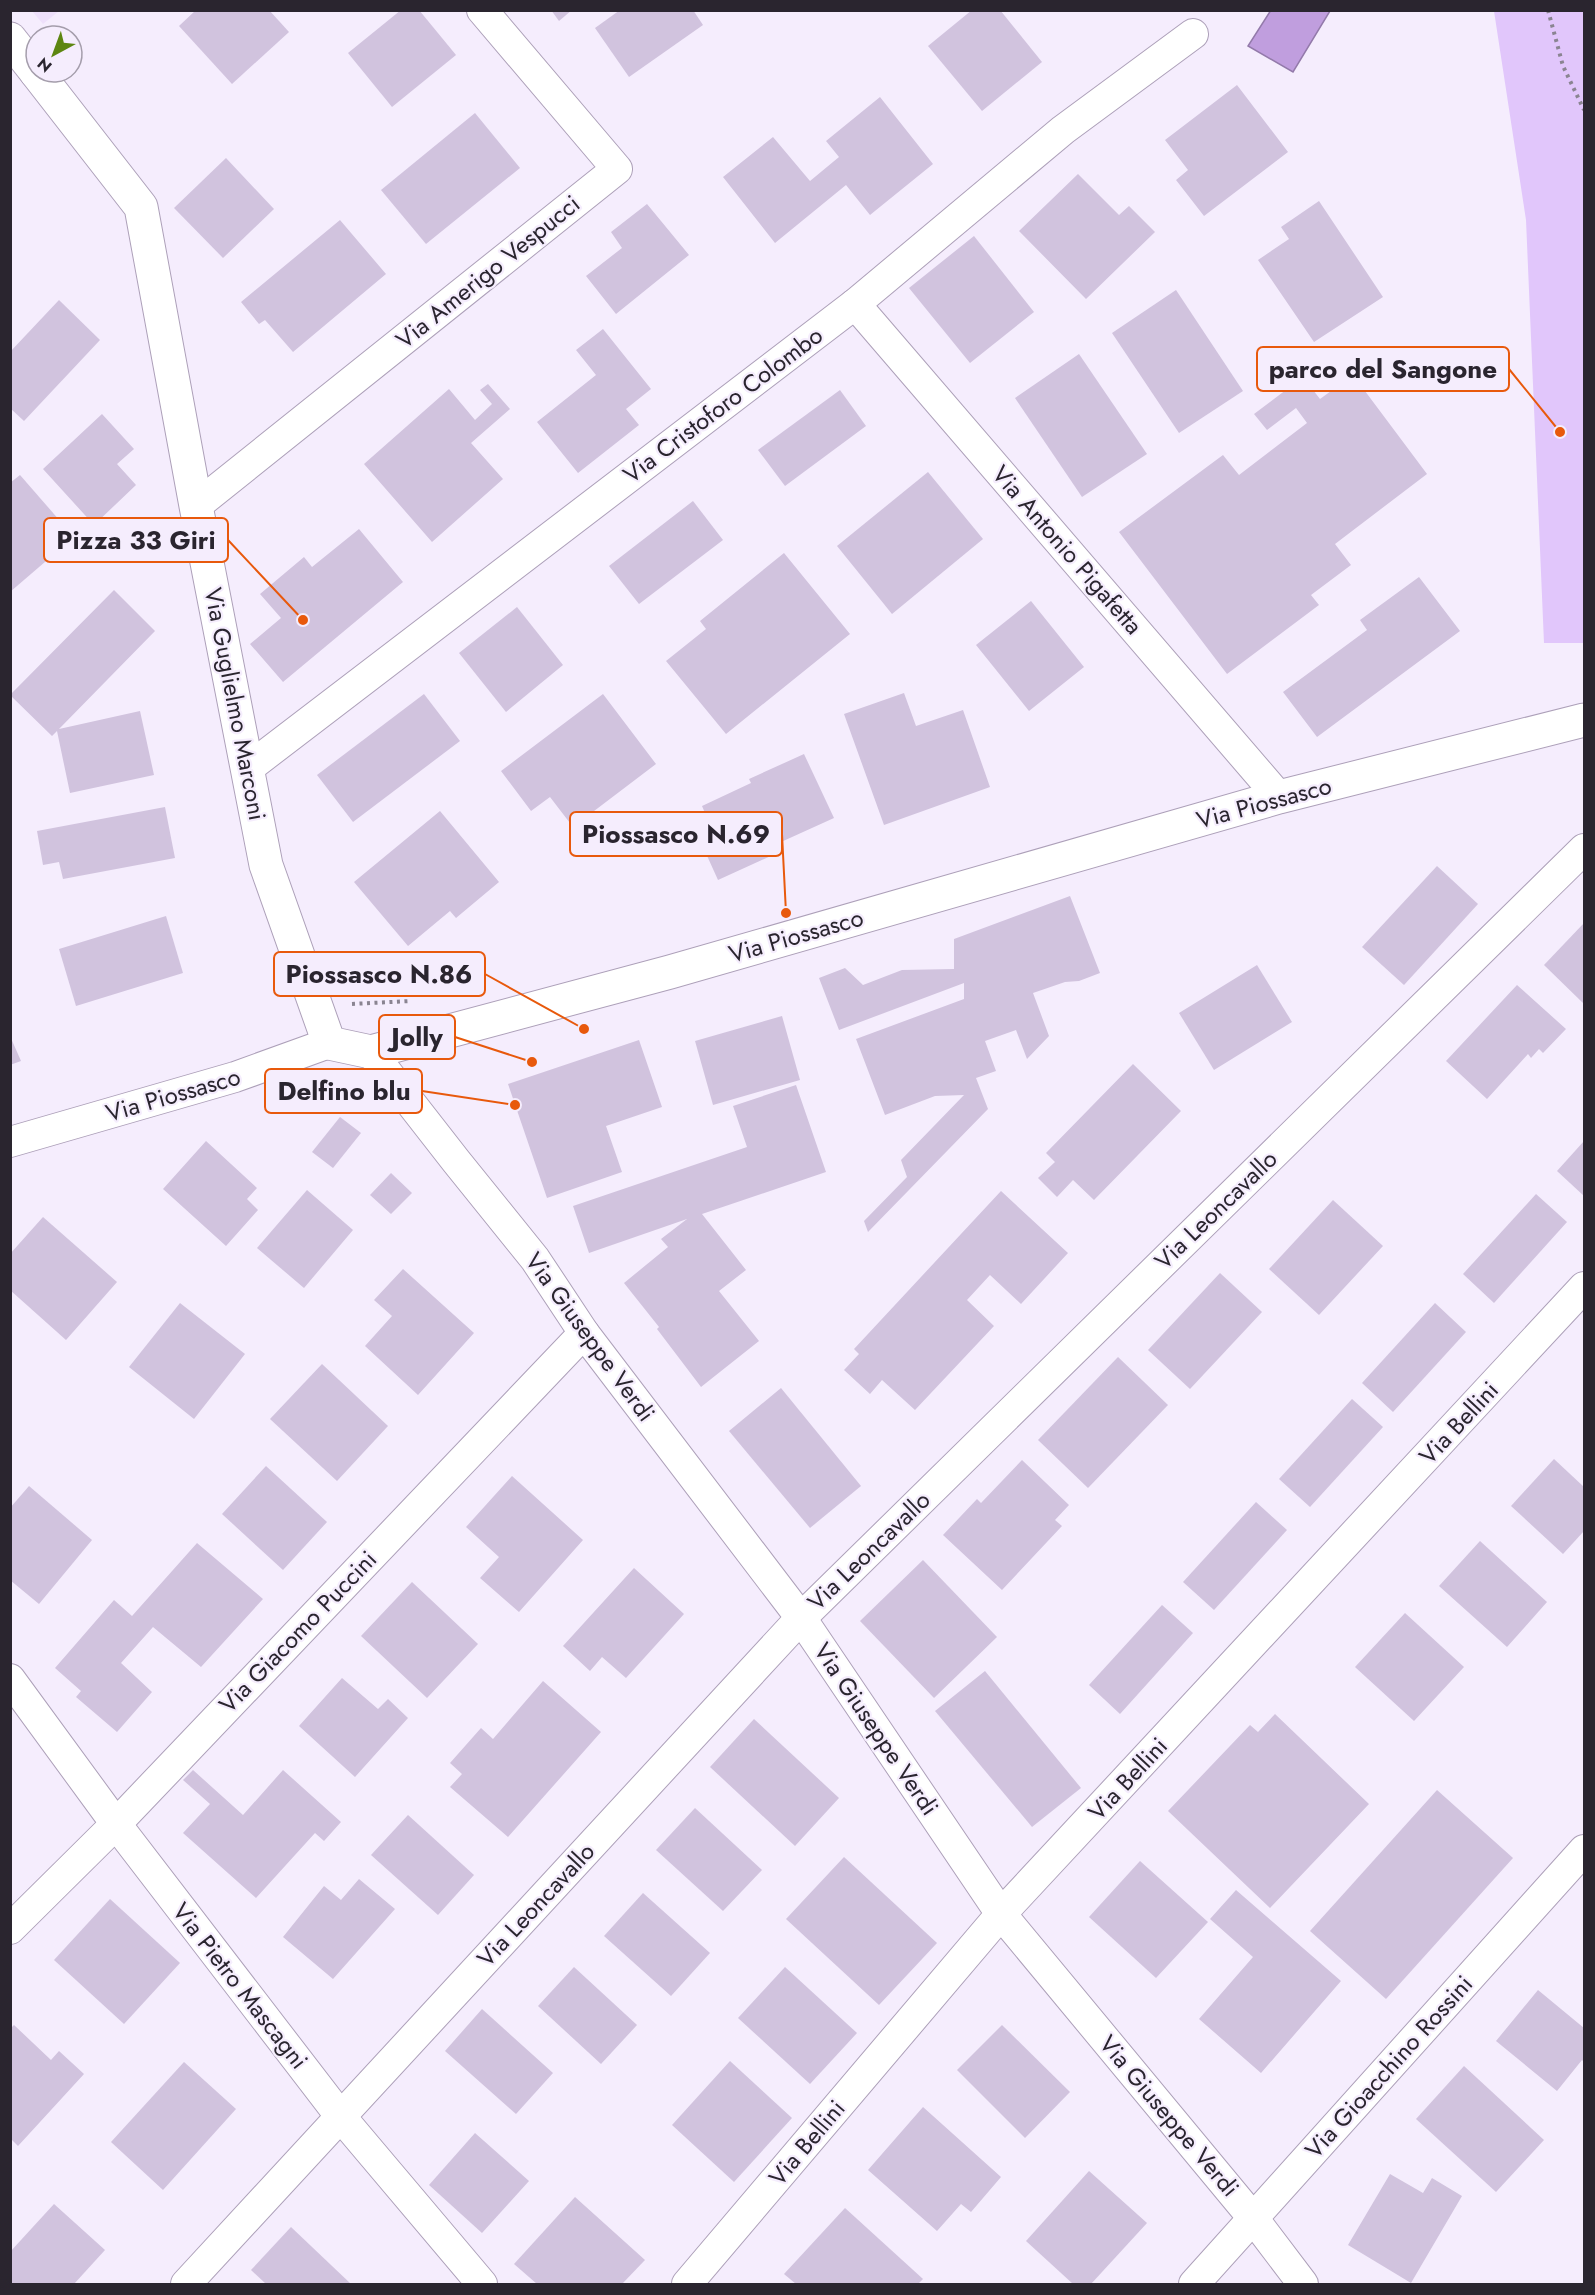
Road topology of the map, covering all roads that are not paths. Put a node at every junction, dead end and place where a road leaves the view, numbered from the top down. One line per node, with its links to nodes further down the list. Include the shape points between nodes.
1 (482, 10): 7 (street, Via Amerigo Vespucci, via 617,169)
2 (1193, 34): 6 (street, Via Cristoforo Colombo, via 1063,130)
3 (10, 39): 4 (street, Via Guglielmo Marconi)
4 (24, 57)
5 (45, 84): 7 (street, Via Guglielmo Marconi, via 141,207)
6 (855, 304): 9 (street, Via Cristoforo Colombo); 10 (street, Via Antonio Pigafetta)
7 (196, 506): 9 (street, Via Guglielmo Marconi)
8 (1584, 720): 10 (street, Via Piossasco)
9 (247, 769): 12 (street, Via Guglielmo Marconi, via 266,865)
10 (1279, 797): 13 (street, Via Piossasco, via 670,972)
11 (1584, 849): 17 (street, Via Leoncavallo)
12 (329, 1043): 13 (street, Via Piossasco); 14 (street, Via Piossasco, via 235,1077)
13 (371, 1052): 16 (street, Via Giuseppe Verdi, via 535,1259)
14 (10, 1142)
15 (1584, 1287): 21 (street, Via Bellini)
16 (584, 1333): 17 (street, Via Giuseppe Verdi); 19 (street, Via Giacomo Puccini)
17 (801, 1618): 21 (street, Via Giuseppe Verdi); 23 (street, Via Leoncavallo)
18 (10, 1679): 19 (street, Via Pietro Mascagni)
19 (116, 1824): 22 (street, Via Giacomo Puccini); 23 (street, Via Pietro Mascagni)
20 (1584, 1850): 24 (street, Via Gioacchino Rossini)
21 (1002, 1914): 24 (street, Via Giuseppe Verdi); 27 (street, Via Bellini)
22 (10, 1929)
23 (341, 2117): 25 (street, Via Leoncavallo); 26 (street, Via Pietro Mascagni)
24 (1253, 2218): 28 (street, Via Gioacchino Rossini); 29 (street, Via Giuseppe Verdi)
25 (186, 2284)
26 (482, 2284)
27 (687, 2284)
28 (1194, 2284)
29 (1303, 2284)

